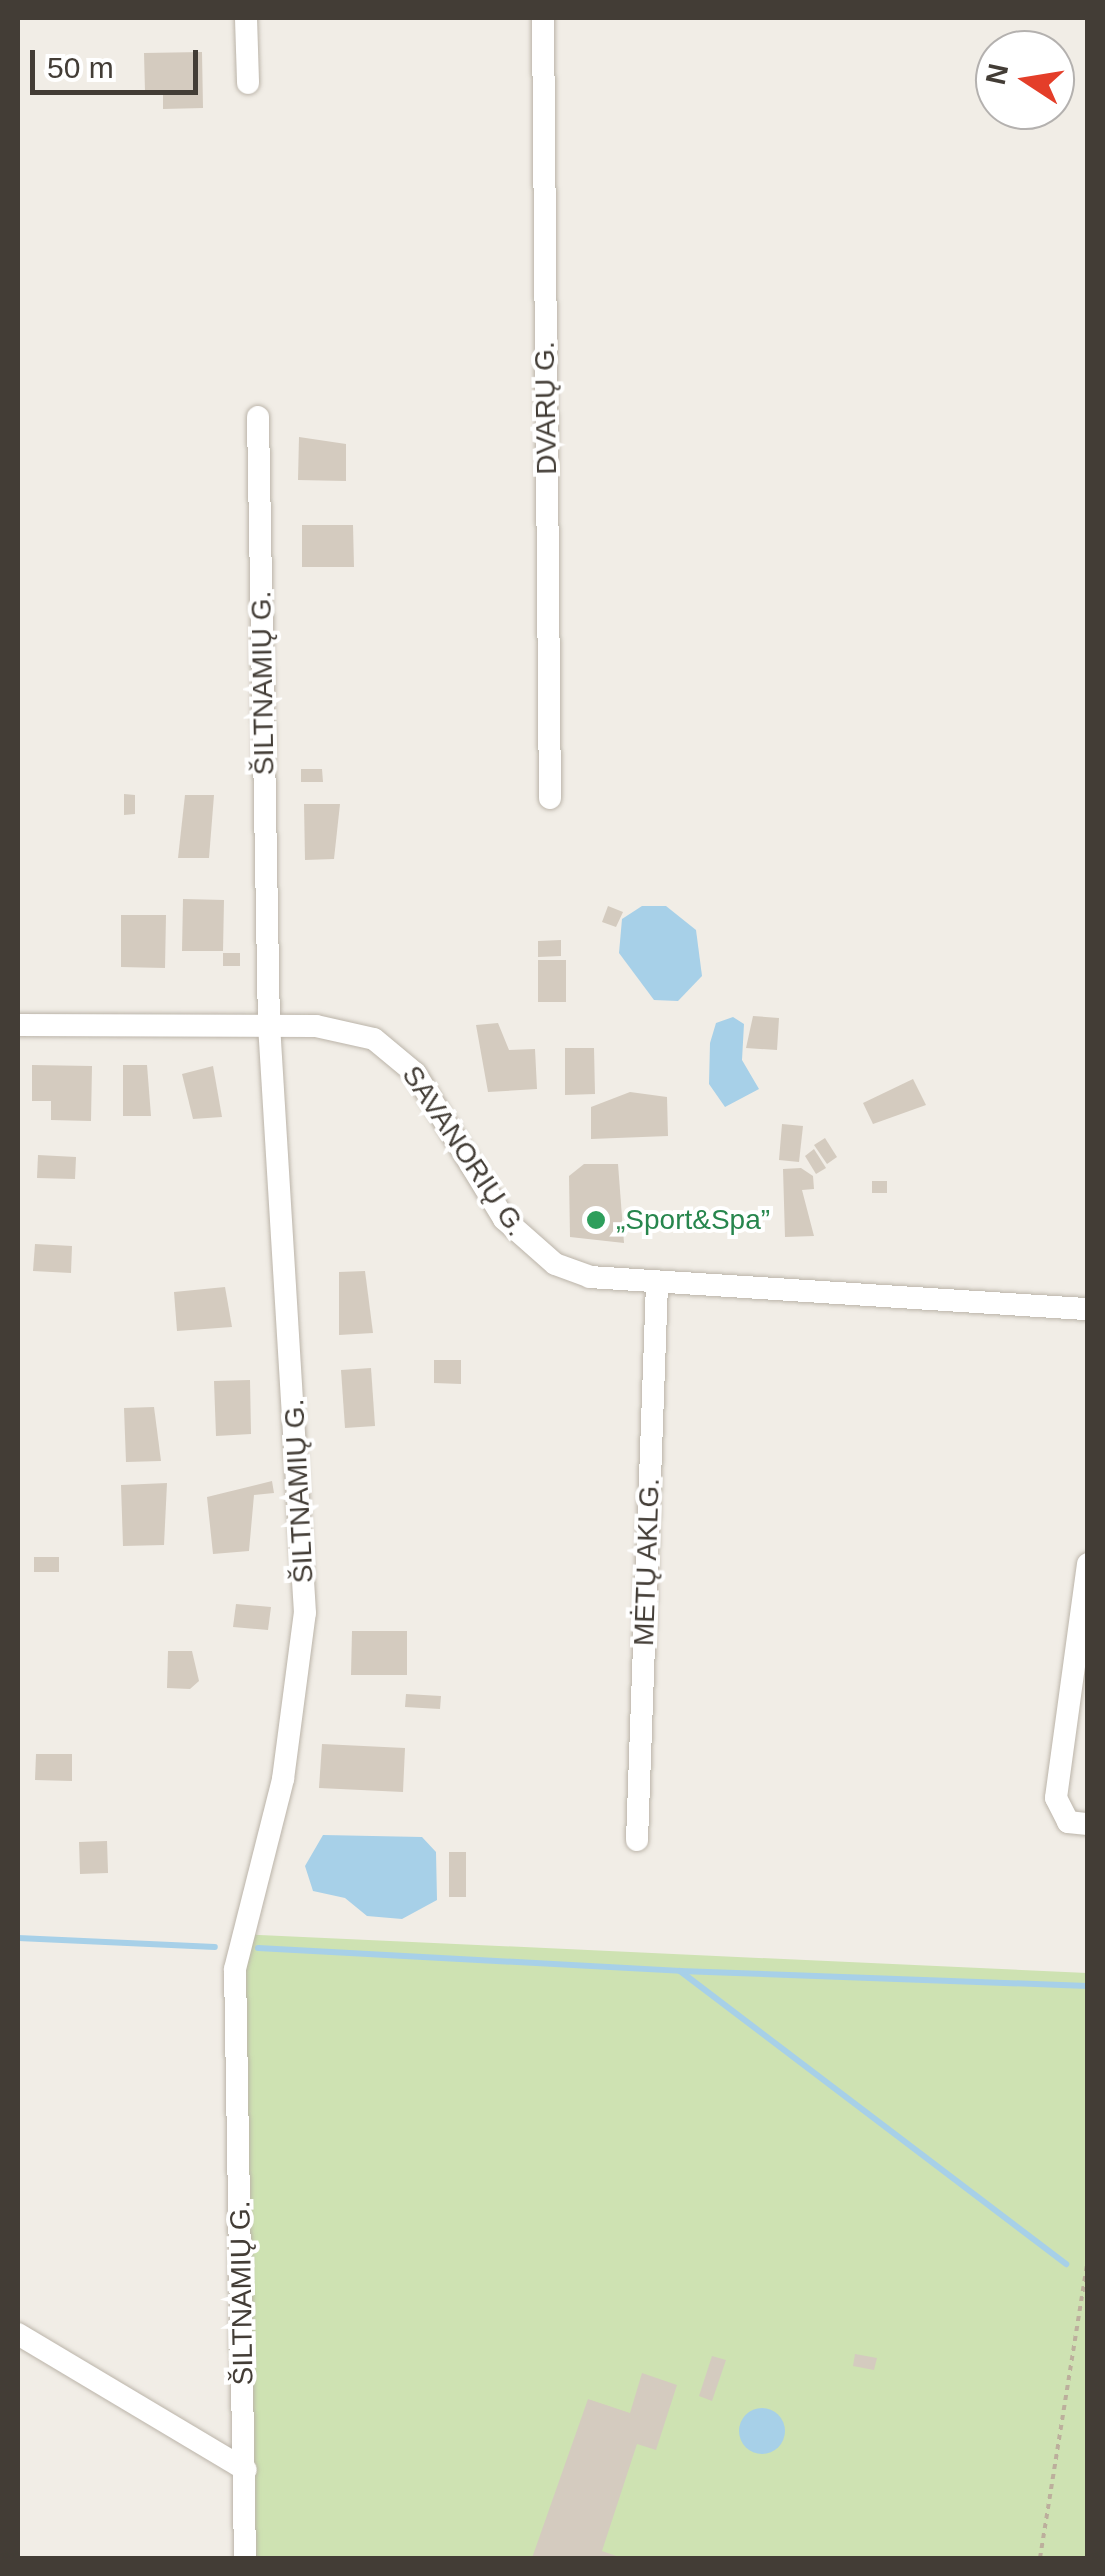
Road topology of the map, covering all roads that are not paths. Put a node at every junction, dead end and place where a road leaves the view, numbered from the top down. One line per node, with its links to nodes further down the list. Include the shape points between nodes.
1 (246, 18): 3 (street)
2 (543, 18): 5 (street, DVARŲ G.)
3 (248, 82)
4 (258, 417): 7 (street, ŠILTNAMIŲ G.)
5 (550, 798)
6 (18, 1025): 7 (street, SAVANORIŲ G.)
7 (269, 1025): 8 (street, SAVANORIŲ G., via 347,1031 398,1055 527,1244 590,1277); 14 (street, ŠILTNAMIŲ G., via 305,1613 283,1778 235,1969)
8 (657, 1284): 9 (street, SAVANORIŲ G.); 12 (street, MĖTŲ AKLG.)
9 (1088, 1309)
10 (1088, 1564): 11 (street, via 1056,1798 1068,1822)
11 (1088, 1824)
12 (637, 1840)
13 (18, 2334): 14 (street)
14 (246, 2470): 15 (street, ŠILTNAMIŲ G.)
15 (245, 2558)

